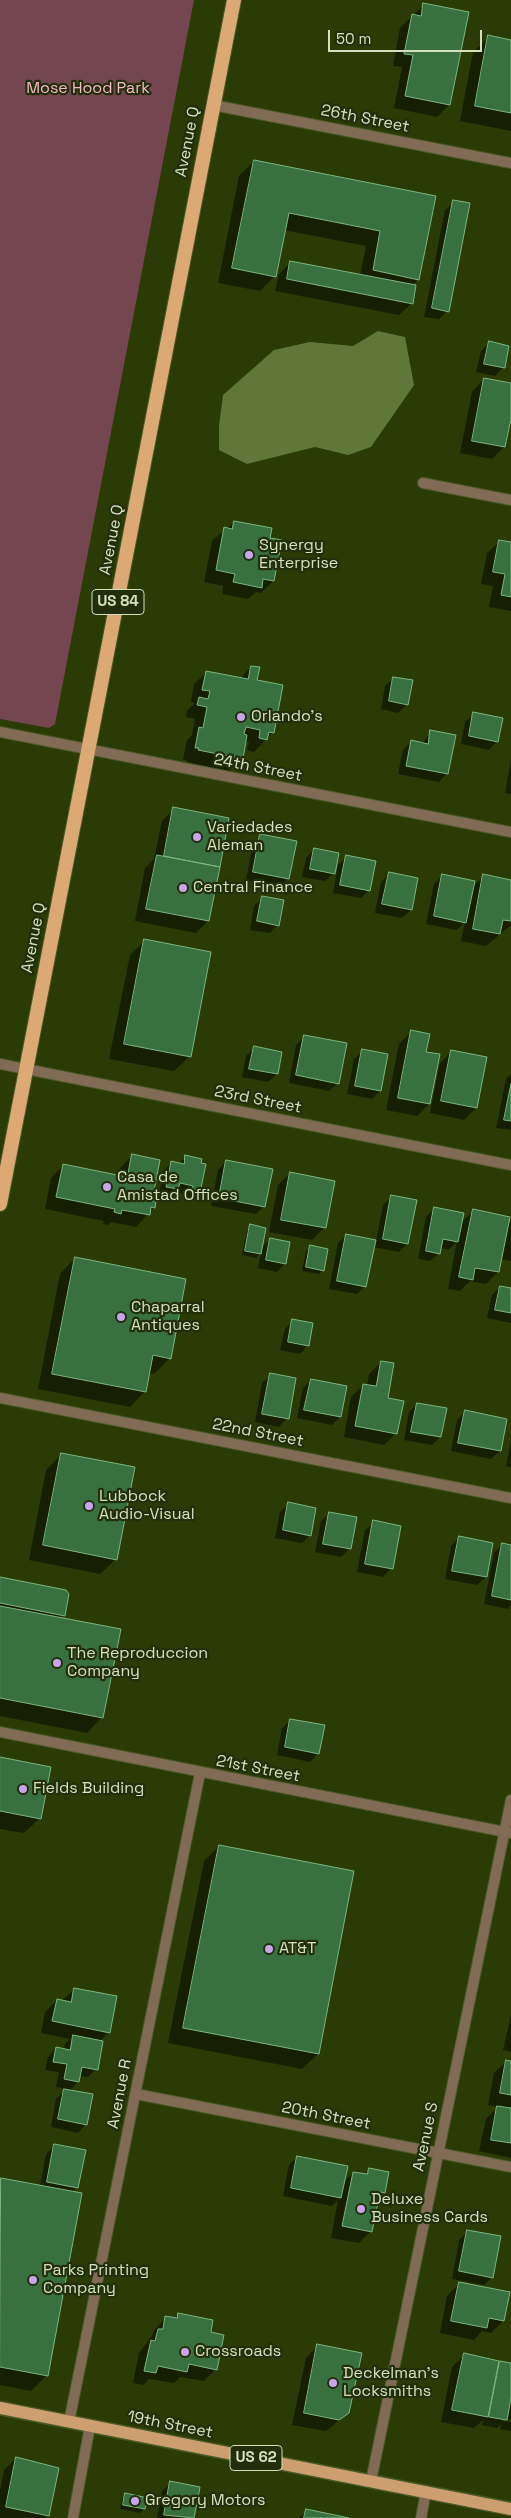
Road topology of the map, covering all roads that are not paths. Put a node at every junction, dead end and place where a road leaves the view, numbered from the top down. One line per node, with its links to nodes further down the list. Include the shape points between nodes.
1 (234, 0): 2 (highway, Avenue Q / US 84)
2 (213, 105): 3 (street, 26th Street); 7 (highway, Avenue Q / US 84)
3 (511, 163)
4 (423, 483): 5 (street)
5 (511, 500)
6 (0, 732): 7 (street, 24th Street)
7 (89, 750): 8 (street, 24th Street); 10 (highway, Avenue Q / US 84)
8 (511, 832)
9 (0, 1064): 10 (street, 23rd Street)
10 (26, 1069): 11 (street, 23rd Street); 12 (highway, Avenue Q / US 84)
11 (511, 1165)
12 (0, 1204)
13 (0, 1398): 14 (street, 22nd Street)
14 (511, 1498)
15 (0, 1732): 16 (street, 21st Street)
16 (200, 1773): 18 (street, 21st Street); 19 (street, Avenue R)
17 (511, 1800): 18 (street, Avenue S)
18 (508, 1833): 20 (street, Avenue S)
19 (136, 2094): 20 (street, 20th Street); 23 (street, Avenue R)
20 (438, 2153): 21 (street, 20th Street); 25 (street, Avenue S)
21 (511, 2167)
22 (0, 2408): 23 (main road, 19th Street / US 62)
23 (69, 2422): 24 (main road, 19th Street / US 62)
24 (90, 2426): 25 (main road, 19th Street / US 62); 28 (street)
25 (371, 2481): 26 (main road, 19th Street / US 62)
26 (426, 2491): 27 (main road, 19th Street / US 62); 29 (street)
27 (511, 2509)
28 (73, 2518)
29 (421, 2518)

